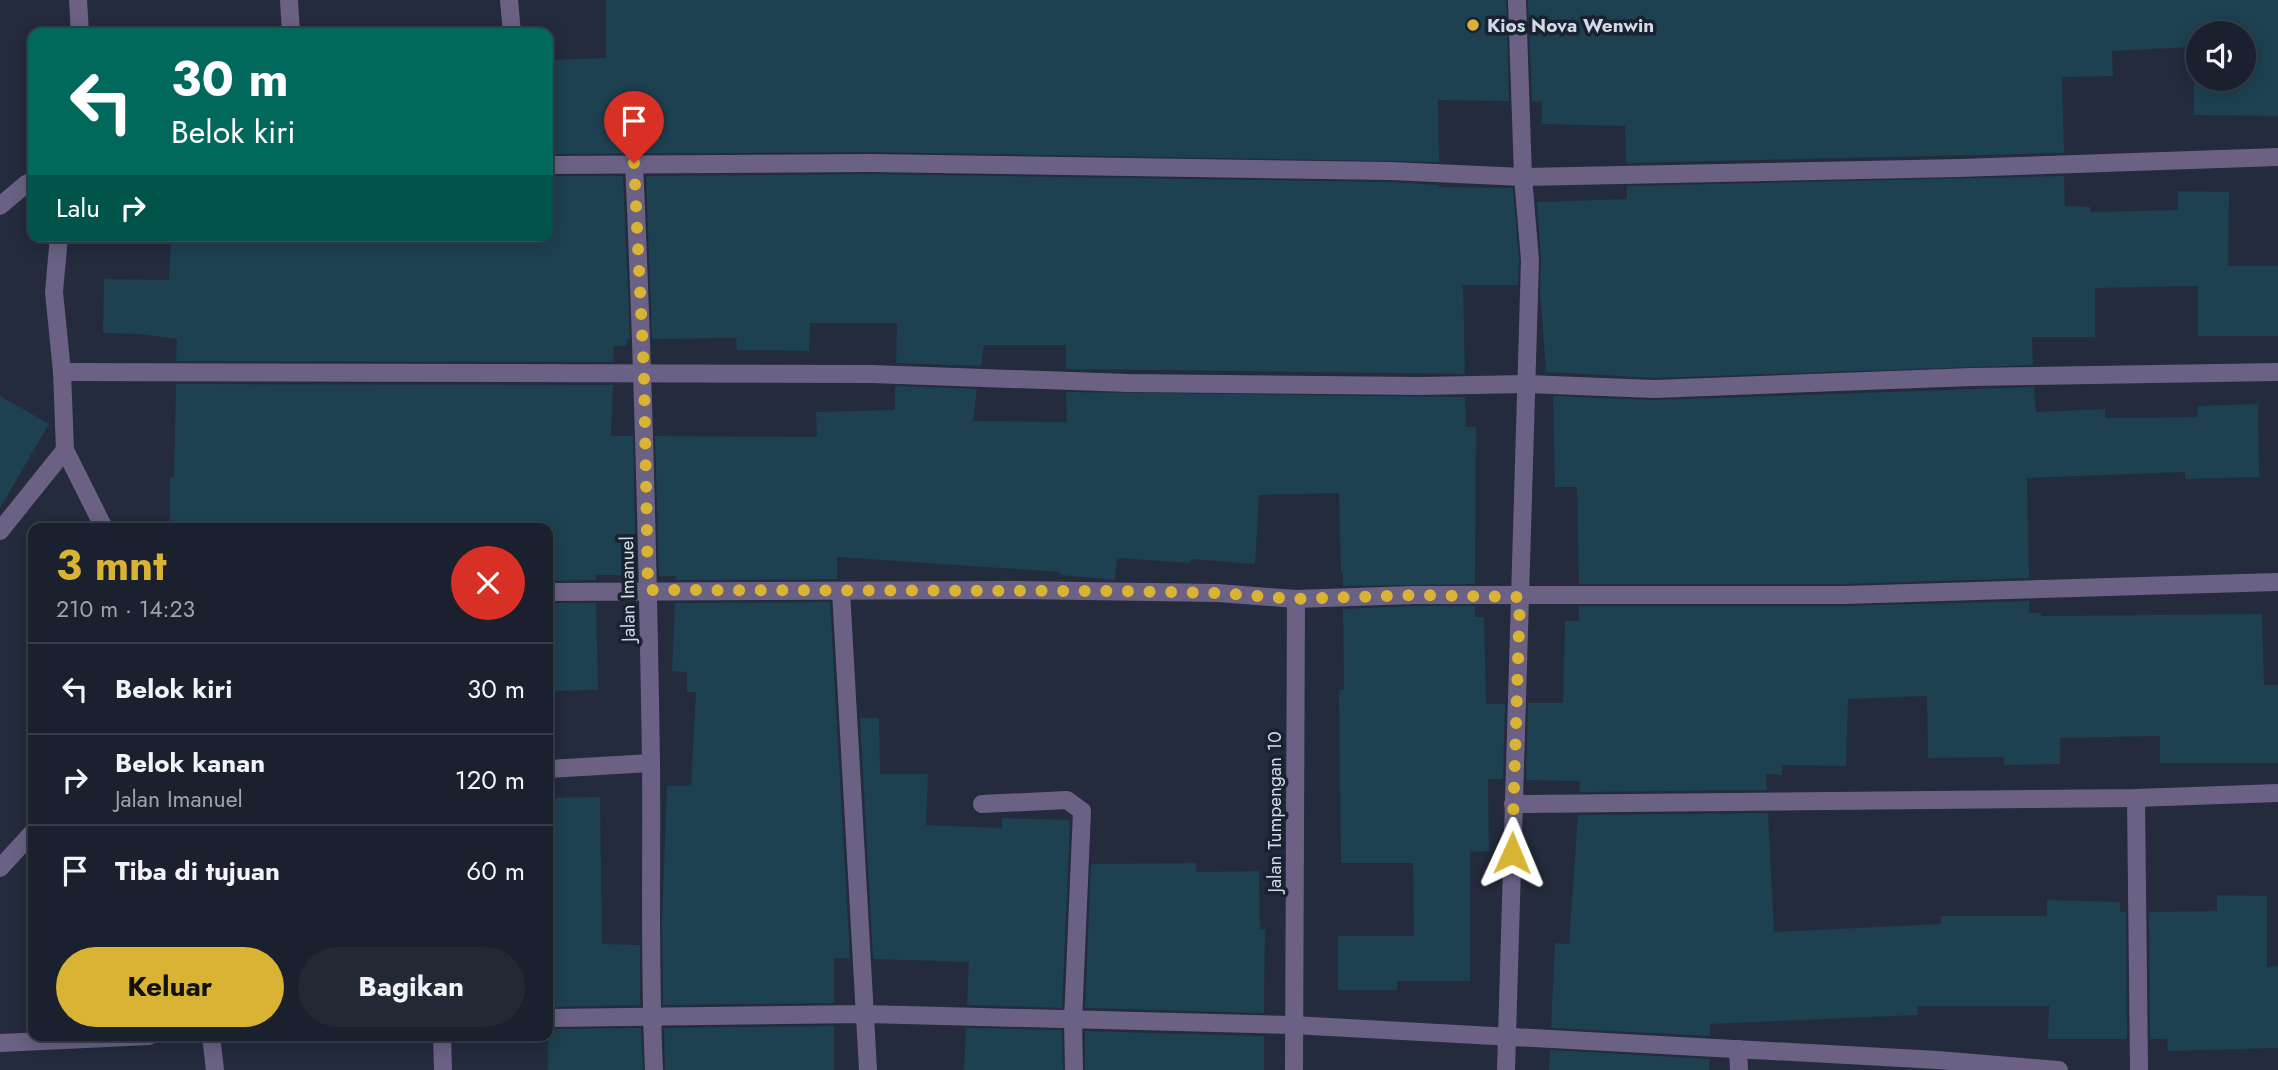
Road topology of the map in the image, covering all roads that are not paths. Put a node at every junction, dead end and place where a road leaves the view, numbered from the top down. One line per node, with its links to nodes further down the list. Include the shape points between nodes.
1 (78, 0): 5 (street)
2 (289, 0): 6 (street)
3 (509, 0): 7 (street)
4 (1517, 0): 11 (street)
5 (80, 28)
6 (291, 28)
7 (512, 28)
8 (2278, 157): 11 (street)
9 (634, 163): 10 (street); 11 (street, via 870,163); 17 (street, Jalan Imanuel)
10 (553, 165)
11 (1523, 177): 18 (street, via 1530,260)
12 (28, 183): 13 (street)
13 (0, 206)
14 (58, 242): 15 (street, via 54,292)
15 (62, 372): 17 (street); 19 (street)
16 (2278, 372): 18 (street, via 1654,389)
17 (644, 374): 18 (street, via 872,374 1142,384); 23 (street, Jalan Imanuel)
18 (1527, 384): 26 (street)
19 (65, 450): 20 (street); 21 (street)
20 (102, 523)
21 (0, 531)
22 (2278, 582): 26 (street, via 1844,595)
23 (648, 590): 24 (street); 25 (street); 28 (street, Jalan Imanuel)
24 (841, 591): 27 (street, via 1177,592); 36 (street)
25 (553, 592)
26 (1520, 597): 27 (street); 33 (street)
27 (1296, 599): 40 (street, Jalan Tumpengan 10)
28 (651, 764): 29 (street); 37 (street, Jalan Imanuel)
29 (553, 769)
30 (2278, 793): 31 (street)
31 (2136, 798): 33 (street); 57 (street)
32 (982, 804): 39 (street, via 1067,800 1082,811)
33 (1513, 804): 41 (street)
34 (28, 837): 35 (street)
35 (0, 868)
36 (866, 1014): 37 (street); 39 (street); 51 (street)
37 (651, 1015): 38 (street); 50 (street, Jalan Imanuel)
38 (553, 1018)
39 (1073, 1021): 40 (street); 52 (street)
40 (1293, 1025): 41 (street); 53 (street, Jalan Tumpengan 10)
41 (1507, 1037): 46 (street); 54 (street)
42 (28, 1041): 45 (street)
43 (212, 1041): 48 (street)
44 (442, 1041): 49 (street)
45 (0, 1042)
46 (1738, 1049): 47 (street); 55 (street)
47 (1939, 1065): 56 (street)
48 (215, 1070)
49 (443, 1070)
50 (653, 1070)
51 (868, 1070)
52 (1074, 1070)
53 (1294, 1070)
54 (1506, 1070)
55 (1739, 1070)
56 (2059, 1070)
57 (2139, 1070)

